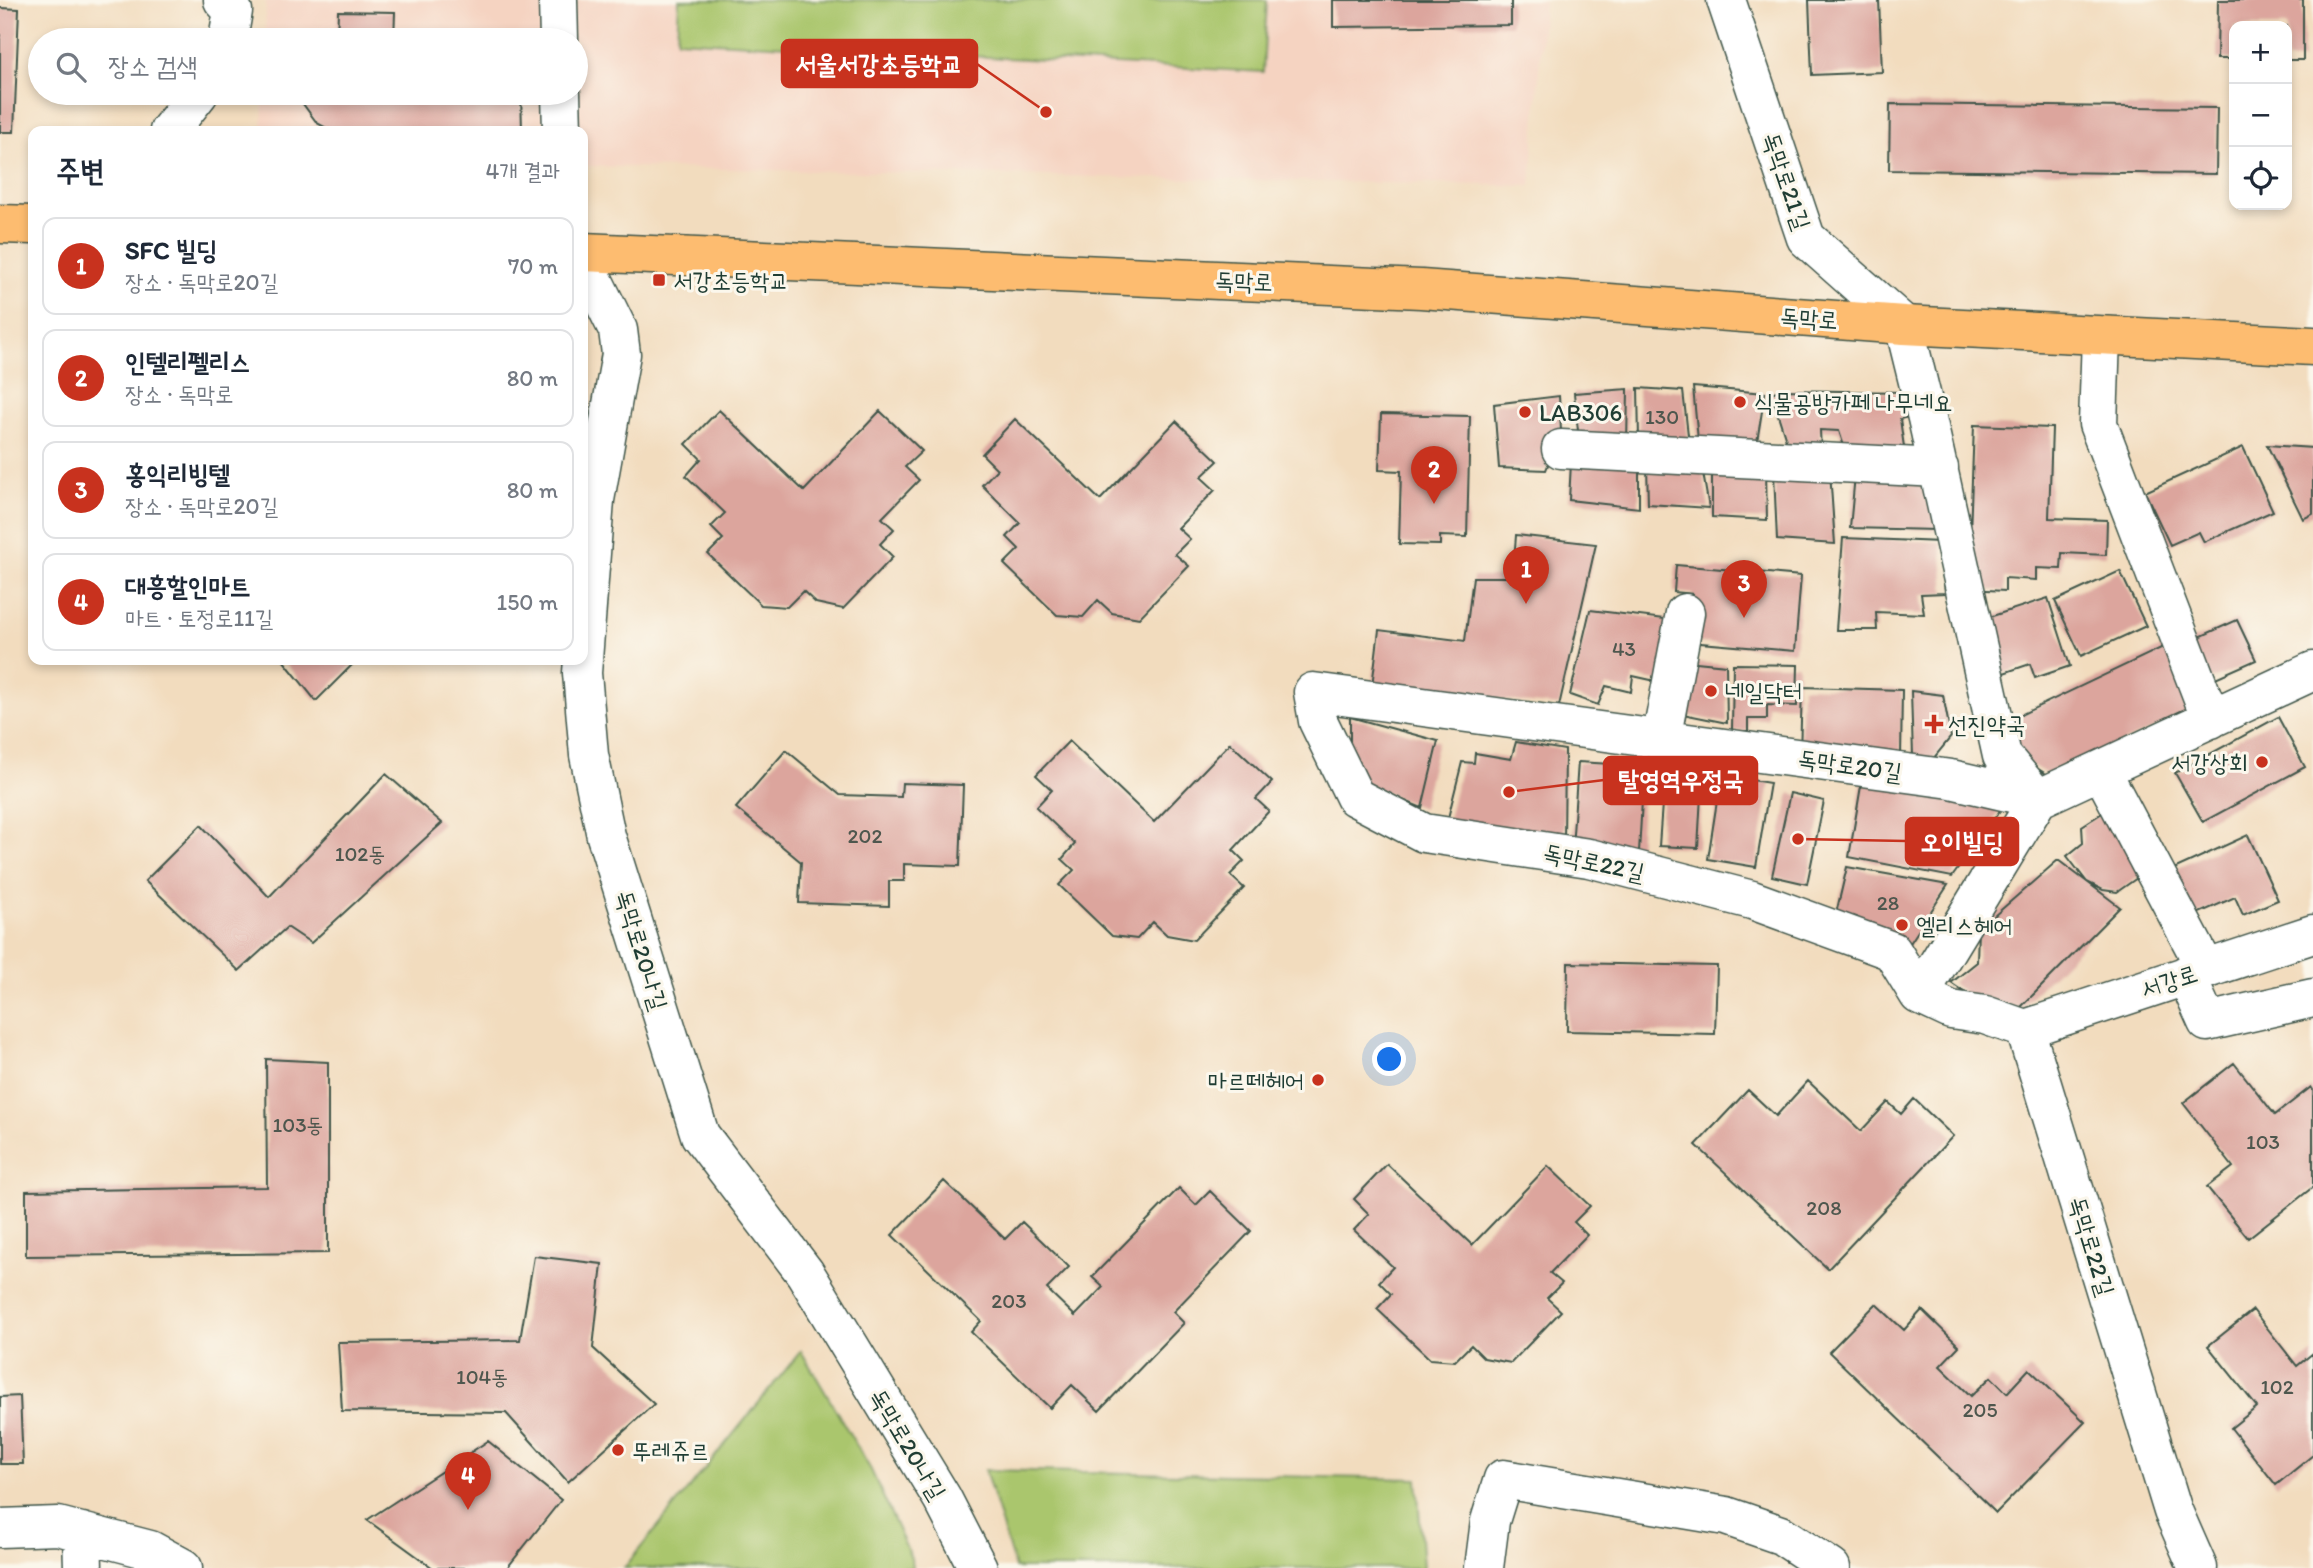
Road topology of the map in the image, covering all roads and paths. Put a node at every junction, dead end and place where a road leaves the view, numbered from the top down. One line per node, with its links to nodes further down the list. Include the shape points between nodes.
1 (223, 0): 4 (street, via 233,11)
2 (558, 0): 5 (street)
3 (1726, 0): 14 (street, 독막로21길, via 1806,239)
4 (230, 28)
5 (559, 28)
6 (190, 105): 8 (street)
7 (561, 105): 9 (street)
8 (173, 126)
9 (562, 126)
10 (0, 224): 11 (main road)
11 (28, 225)
12 (588, 252): 14 (main road, 독막로, via 1421,289)
13 (588, 269): 19 (street, 독막로20나길, via 618,330 621,354 595,500)
14 (1904, 325): 15 (main road, 독막로); 18 (street)
15 (2101, 337): 16 (main road, 독막로); 24 (street, via 2098,424)
16 (2313, 346)
17 (1561, 449): 18 (street)
18 (1939, 468): 27 (street, via 2003,756)
19 (588, 593)
20 (1685, 613): 25 (street)
21 (583, 665): 36 (street, 독막로20나길, via 589,755 606,836 700,1135 805,1273 942,1498)
22 (2311, 682): 24 (street)
23 (1313, 692): 25 (street, 독막로20길); 30 (street, 독막로22길, via 1318,721 1355,797 1424,833 1588,858 1752,900 1892,950)
24 (2211, 719): 26 (street)
25 (1661, 740): 27 (street, 독막로20길, via 1951,779)
26 (2101, 770): 27 (street); 29 (street)
27 (2038, 799): 30 (street)
28 (2313, 934): 29 (street, 서강로)
29 (2196, 972): 31 (street, via 2207,1022); 32 (street, 서강로)
30 (1919, 995): 32 (street, via 1951,1010 1985,1015)
31 (2313, 998)
32 (2025, 1029): 39 (street, 독막로22길, via 2173,1511)
33 (0, 1528): 34 (street, via 58,1526)
34 (83, 1550): 35 (street, via 150,1550)
35 (183, 1568)
36 (978, 1568)
37 (1485, 1568): 38 (street, via 1490,1521 1503,1479 1726,1516 1782,1535)
38 (1831, 1568)
39 (2198, 1568)

